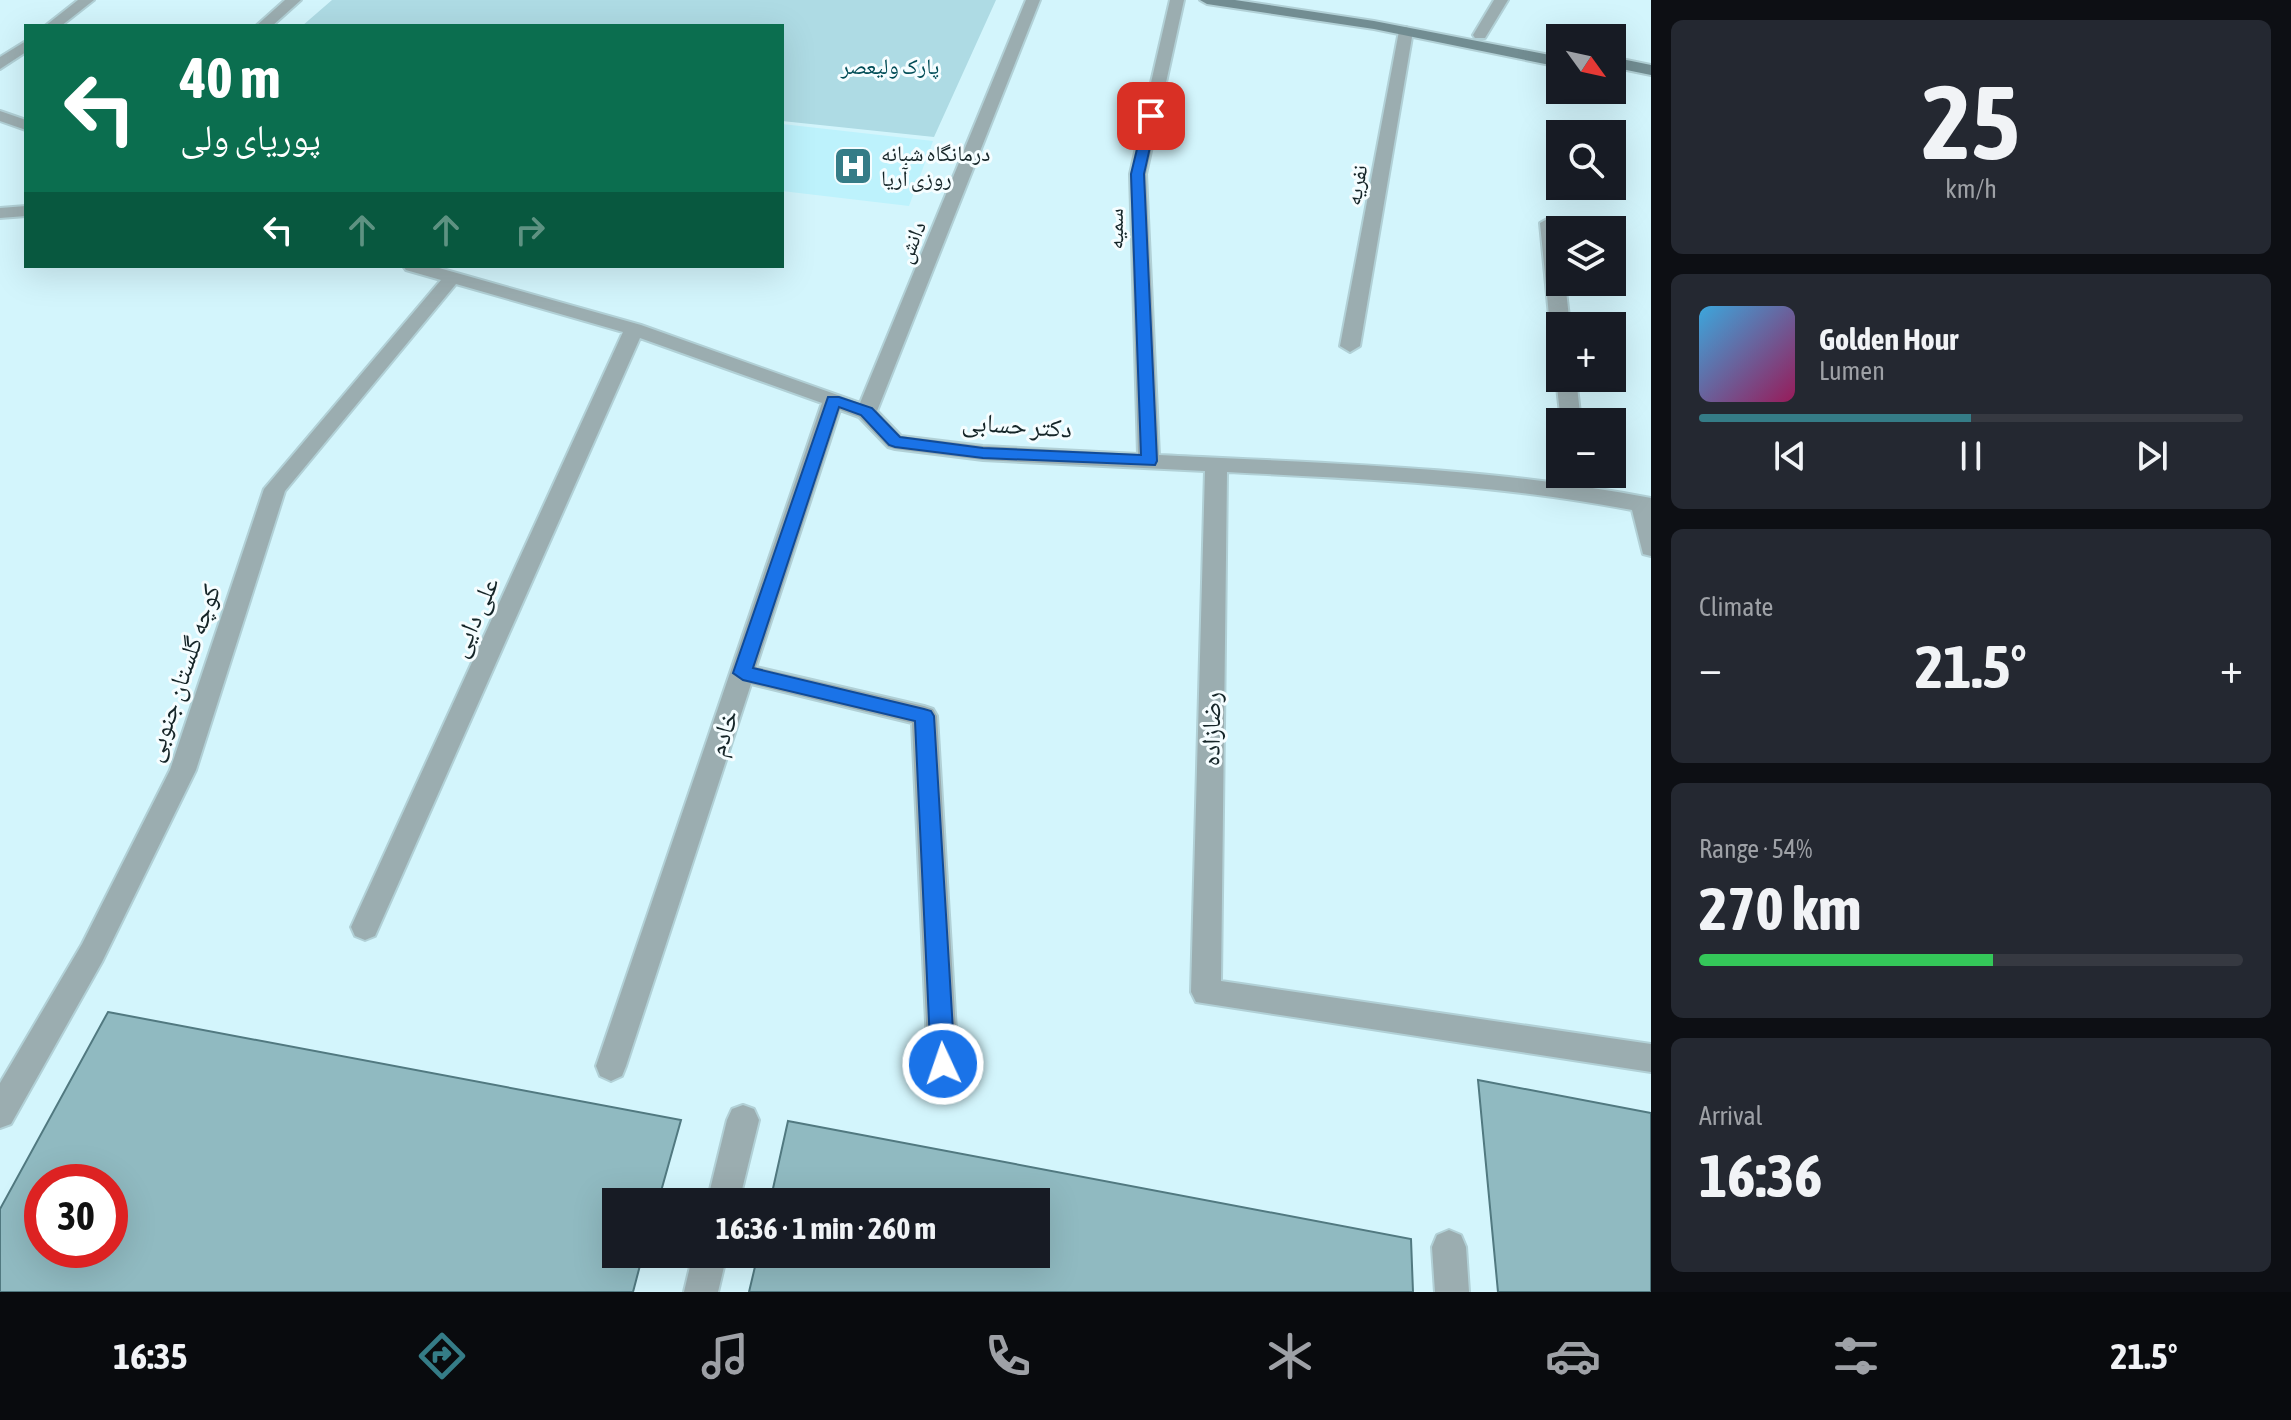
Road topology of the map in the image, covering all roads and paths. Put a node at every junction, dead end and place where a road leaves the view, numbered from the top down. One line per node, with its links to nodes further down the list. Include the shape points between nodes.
1 (87, 0): 8 (street)
2 (294, 0): 9 (street)
3 (1033, 0): 29 (street, دانش)
4 (1177, 0): 30 (street, سمیه, via 1138,174)
5 (1207, 0): 10 (street)
6 (1275, 0): 11 (street)
7 (1501, 0): 11 (street)
8 (55, 24)
9 (265, 24)
10 (1406, 31): 14 (street); 27 (street, نفریه)
11 (1480, 35): 13 (street)
12 (24, 46): 15 (street)
13 (1546, 48)
14 (1546, 59)
15 (0, 64)
16 (1626, 65): 17 (street)
17 (1651, 70)
18 (1626, 75): 19 (street)
19 (1651, 80)
20 (0, 116): 21 (street)
21 (24, 124)
22 (24, 211): 23 (street)
23 (0, 213)
24 (419, 268): 25 (street, دکتر حسابی)
25 (452, 278): 26 (street, دکتر حسابی); 41 (street, کوچه گلستان جنوبی, via 275,489 183,770 92,953)
26 (634, 329): 28 (street, دکتر حسابی); 37 (street, علی دایی)
27 (1350, 346)
28 (833, 400): 29 (street, دکتر حسابی); 36 (street, خادم)
29 (866, 412): 30 (street, دکتر حسابی, via 895,442 983,453)
30 (1149, 461): 31 (street, دکتر حسابی)
31 (1216, 465): 32 (street, دکتر حسابی); 38 (street, رضازاده, via 1206,992)
32 (1546, 481)
33 (1594, 488): 34 (street, دکتر حسابی)
34 (1647, 505): 35 (street)
35 (1651, 548)
36 (743, 673): 39 (street, via 924,716); 40 (street, خادم)
37 (365, 927)
38 (1651, 1058)
39 (943, 1064)
40 (611, 1066)
41 (0, 1113)
42 (743, 1120): 43 (street)
43 (726, 1188)
44 (1449, 1247): 47 (street)
45 (707, 1268): 46 (street)
46 (701, 1292)
47 (1452, 1292)

